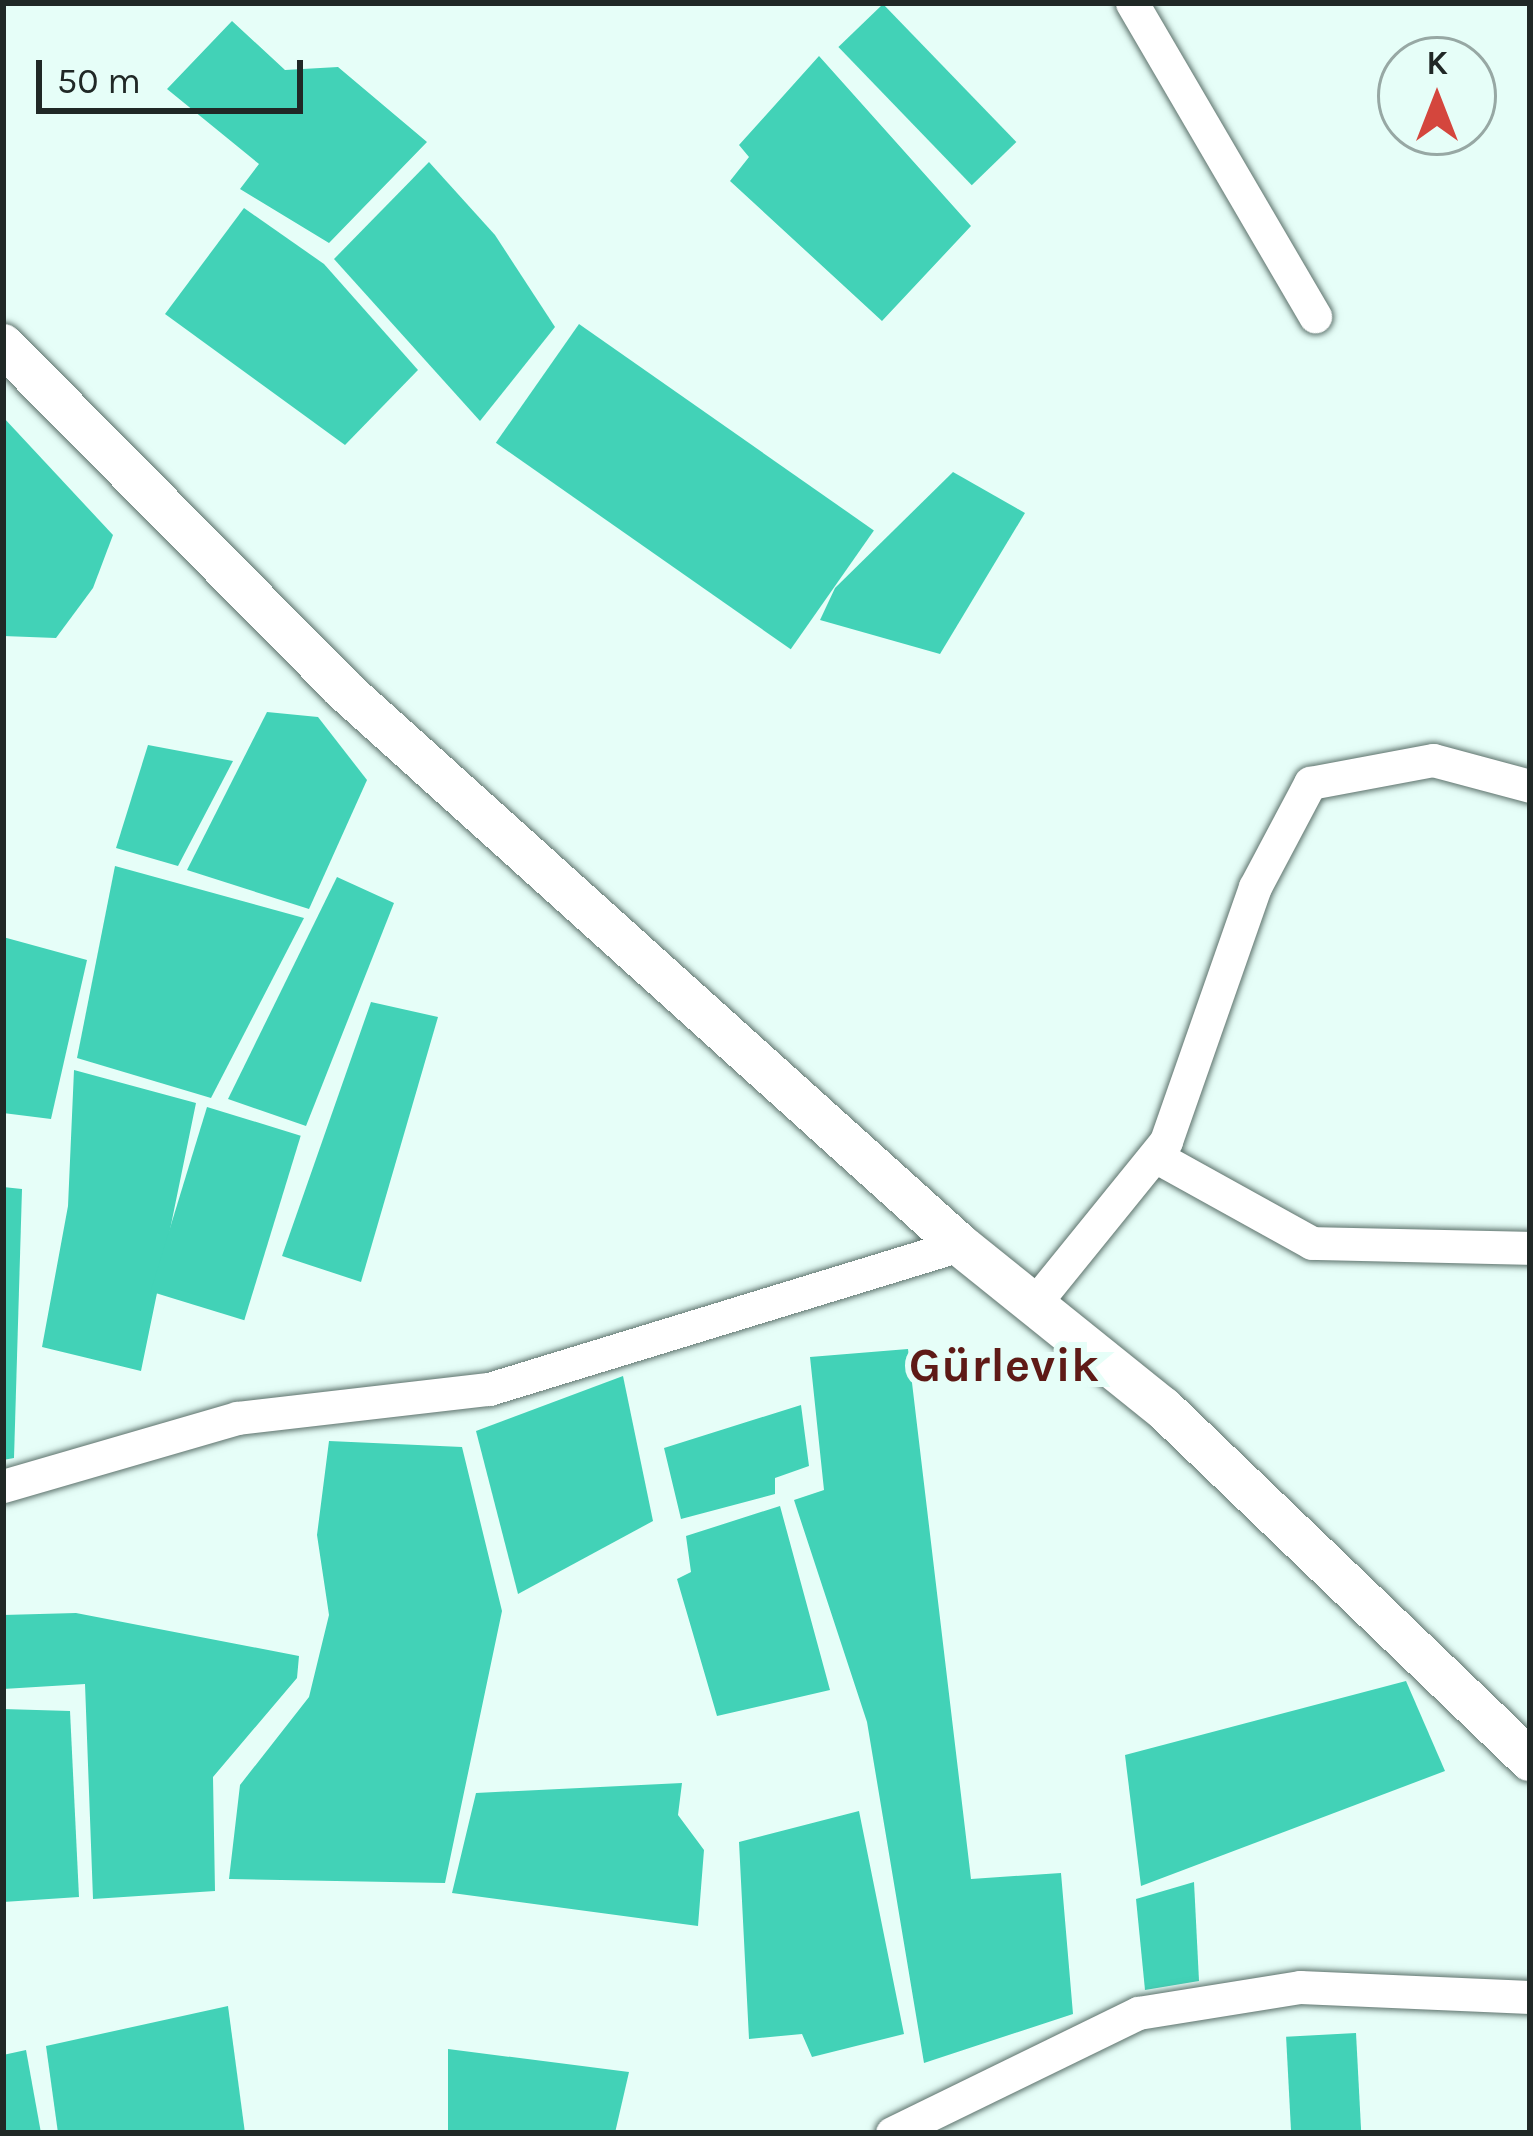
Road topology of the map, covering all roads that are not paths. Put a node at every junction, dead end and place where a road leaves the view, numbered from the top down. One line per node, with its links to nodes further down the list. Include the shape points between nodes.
1 (1132, 3): 2 (street)
2 (1315, 316)
3 (3, 345): 6 (street, via 343,689)
4 (1530, 786): 5 (street, via 1433,760 1310,784 1255,887)
5 (1155, 1156): 7 (street, via 1312,1243); 8 (street)
6 (959, 1245): 8 (street); 9 (street, via 488,1389 237,1418)
7 (1530, 1248)
8 (1034, 1304): 10 (street, via 1163,1408)
9 (3, 1486)
10 (1530, 1760)
11 (1530, 1997): 12 (street, via 1300,1987 1138,2013)
12 (892, 2133)

